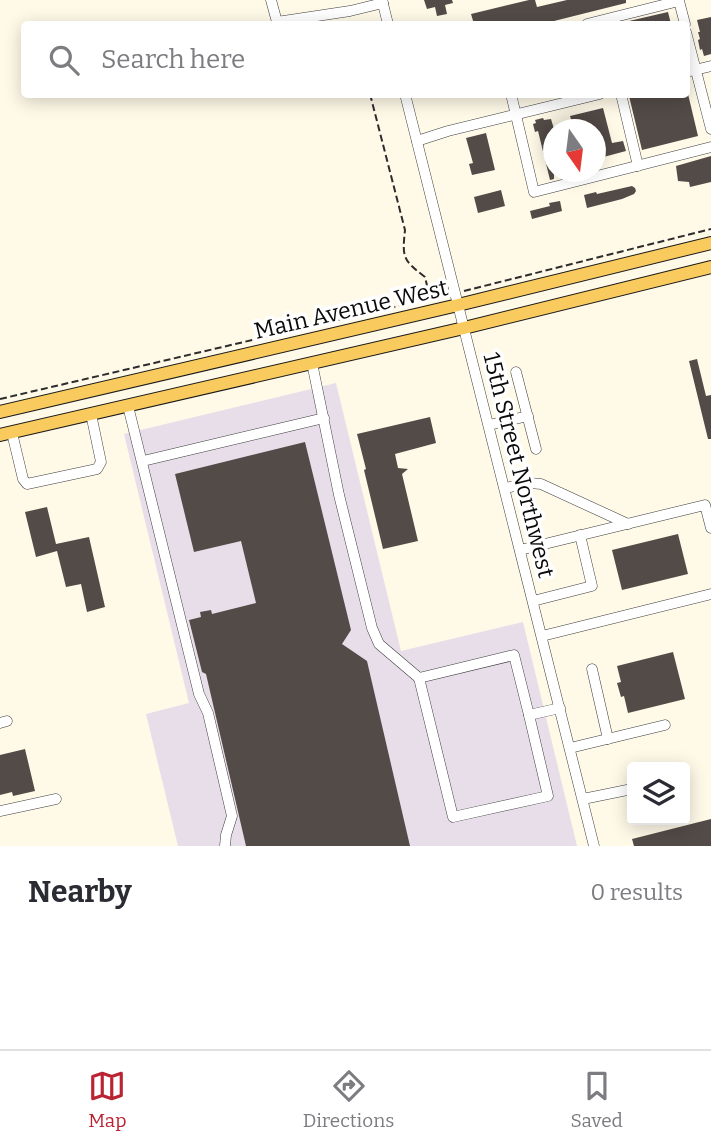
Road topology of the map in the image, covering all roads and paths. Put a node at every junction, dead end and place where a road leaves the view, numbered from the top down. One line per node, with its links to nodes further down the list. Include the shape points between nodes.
1 (271, 0): 3 (street)
2 (382, 2): 4 (street); 5 (street)
3 (277, 21)
4 (284, 21)
5 (387, 21)
6 (610, 21): 7 (street, via 679,1)
7 (684, 21)
8 (711, 66): 9 (street)
9 (691, 71): 16 (street)
10 (371, 98): 23 (path, via 405,230 406,260 425,277)
11 (406, 98): 17 (street, 15th Street Northwest)
12 (511, 98): 15 (street)
13 (584, 98): 15 (street)
14 (622, 98): 19 (street)
15 (516, 115): 17 (street); 19 (street, via 534,192)
16 (711, 129)
17 (417, 141): 24 (street, 15th Street Northwest)
18 (711, 147): 19 (street)
19 (638, 166)
20 (711, 229): 24 (path)
21 (711, 243): 24 (main road, Main Avenue West)
22 (711, 267): 25 (main road, Main Avenue West)
23 (430, 299): 24 (path); 28 (path)
24 (457, 299): 25 (street, 15th Street Northwest); 30 (main road, Main Avenue West)
25 (464, 328): 26 (main road, Main Avenue West); 34 (street, 15th Street Northwest)
26 (312, 363): 29 (main road, Main Avenue West); 33 (street)
27 (516, 372): 32 (street)
28 (0, 399)
29 (128, 406): 31 (main road, Main Avenue West); 37 (street)
30 (0, 412)
31 (91, 414): 35 (main road, Main Avenue West); 35 (street, via 101,462 97,469 27,484)
32 (528, 416): 34 (street); 36 (street)
33 (324, 418): 37 (street); 47 (street, via 372,628 379,644)
34 (489, 425): 38 (street, 15th Street Northwest)
35 (6, 434)
36 (536, 449)
37 (143, 461): 57 (street, via 232,816)
38 (505, 488): 39 (street, via 541,484); 42 (street, 15th Street Northwest)
39 (628, 523): 40 (street, via 705,505); 41 (street)
40 (711, 528)
41 (580, 535): 42 (street); 44 (street, via 592,586)
42 (520, 550): 44 (street, 15th Street Northwest)
43 (711, 594): 45 (street)
44 (533, 601): 45 (street, 15th Street Northwest)
45 (542, 636): 48 (street, 15th Street Northwest)
46 (592, 669): 51 (street)
47 (419, 678): 49 (street, via 514,655); 49 (street, via 453,817 548,796)
48 (560, 708): 49 (street); 52 (street, 15th Street Northwest)
49 (529, 715)
50 (665, 725): 51 (street)
51 (608, 739): 52 (street)
52 (570, 748): 55 (street, 15th Street Northwest)
53 (627, 790): 55 (street)
54 (57, 799): 56 (street)
55 (583, 799): 58 (street, 15th Street Northwest)
56 (0, 811)
57 (225, 846)
58 (594, 846)

